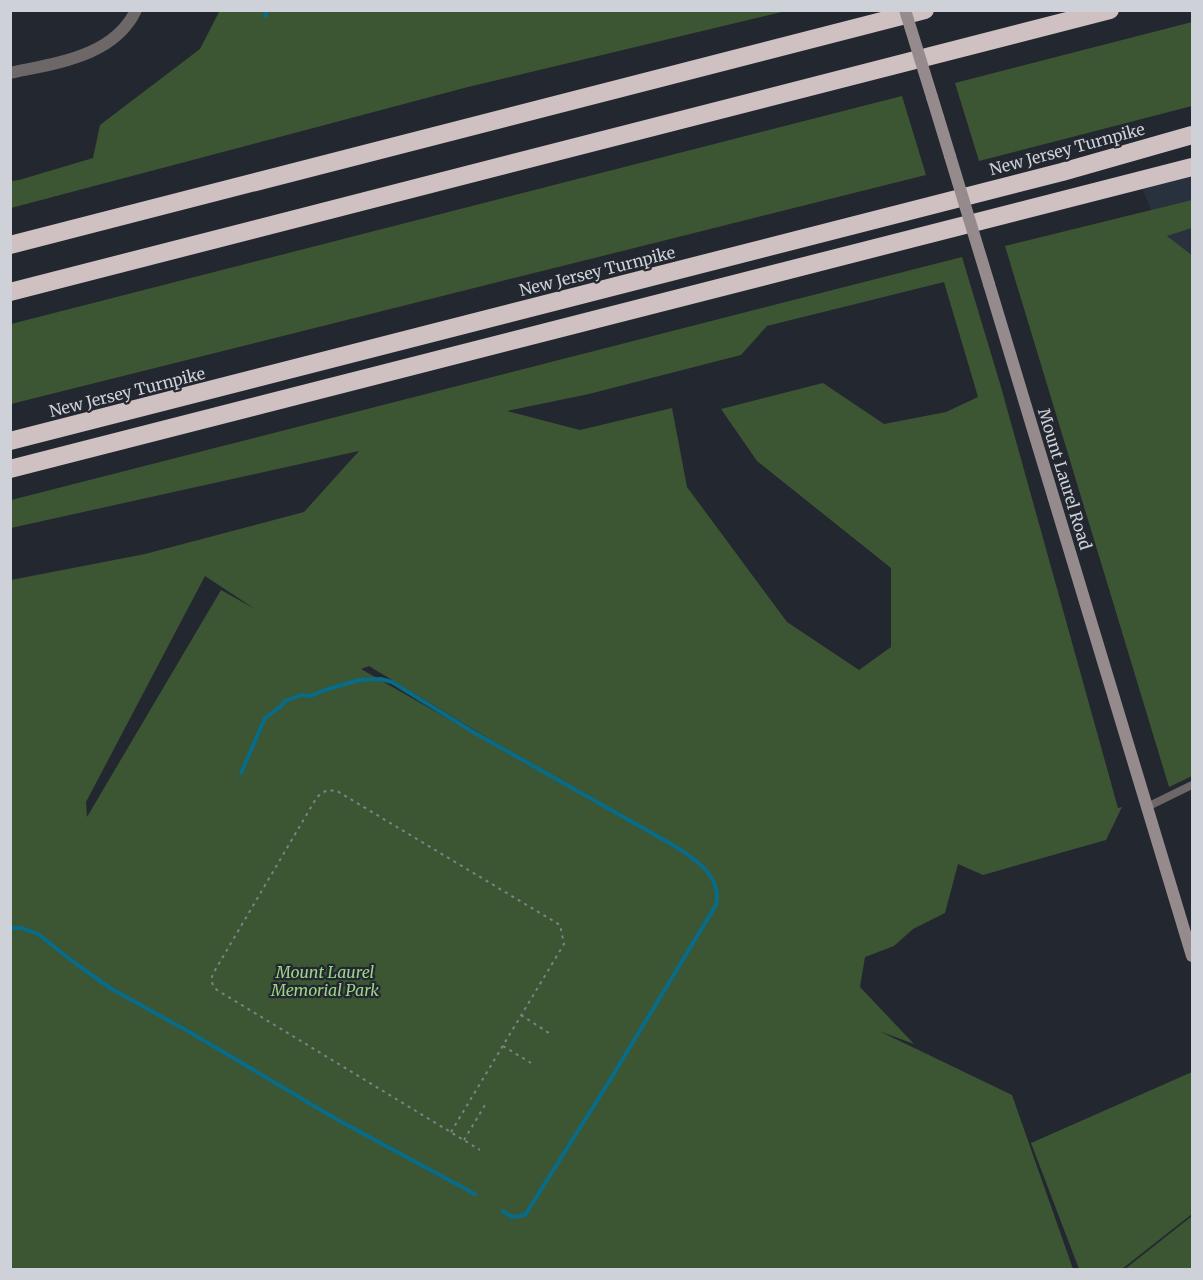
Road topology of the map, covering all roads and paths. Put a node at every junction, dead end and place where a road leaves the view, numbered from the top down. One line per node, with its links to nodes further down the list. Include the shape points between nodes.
1 (136, 10): 5 (street, via 130,21 101,47 78,57)
2 (905, 10): 13 (main road, Mount Laurel Road, bridge)
3 (925, 10): 8 (highway)
4 (1110, 10): 9 (highway)
5 (10, 73)
6 (1192, 135): 10 (highway, New Jersey Turnpike, via 1050,175)
7 (1192, 168): 11 (highway)
8 (10, 245)
9 (10, 292)
10 (10, 441)
11 (10, 469)
12 (1192, 785): 13 (lane)
13 (1147, 807): 14 (main road, Mount Laurel Road)
14 (1192, 956)
15 (521, 1015): 16 (path); 17 (path); 20 (path, via 564,944 560,925 337,791 320,793 213,972 212,983 217,990)
16 (549, 1033)
17 (503, 1046): 18 (path); 20 (path)
18 (531, 1063)
19 (485, 1105): 21 (path)
20 (452, 1132): 21 (path)
21 (464, 1140): 22 (path)
22 (480, 1150)

